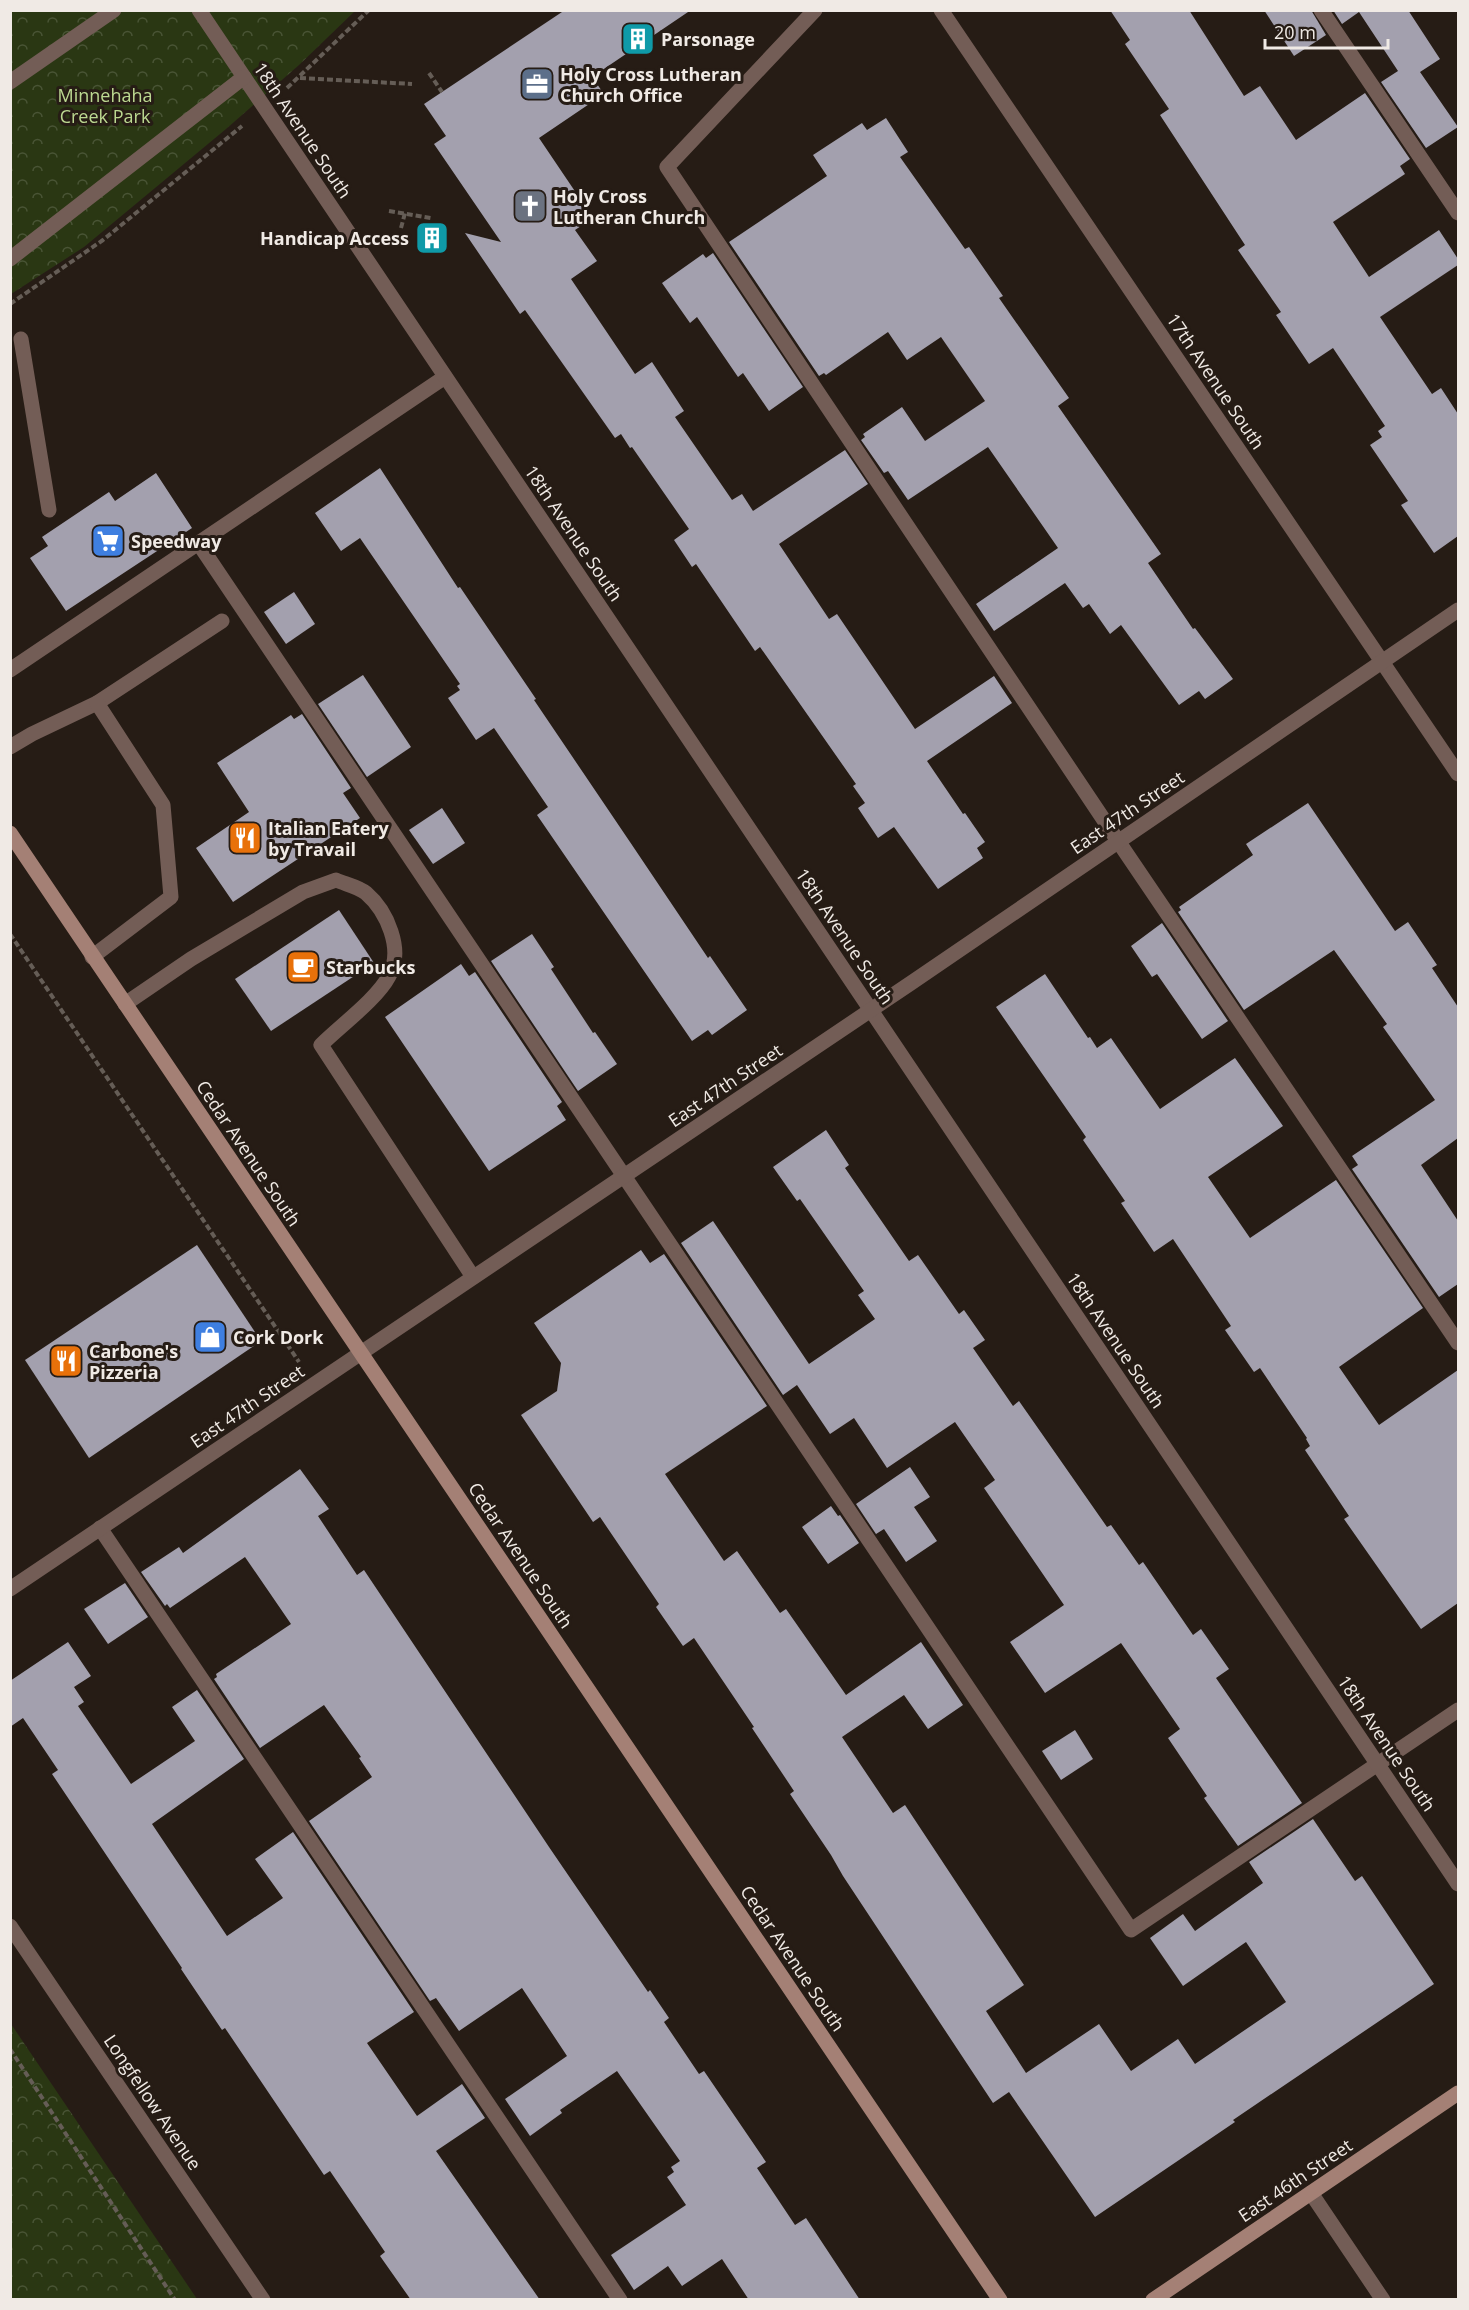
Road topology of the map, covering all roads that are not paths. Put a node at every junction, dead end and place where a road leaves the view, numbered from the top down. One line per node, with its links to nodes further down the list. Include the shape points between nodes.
1 (114, 10): 7 (street)
2 (199, 10): 6 (street, 18th Avenue South)
3 (815, 10): 22 (street, via 666,167)
4 (941, 10): 16 (street, 17th Avenue South)
5 (1321, 10): 8 (street)
6 (244, 77): 9 (street); 11 (street, 18th Avenue South)
7 (10, 82)
8 (1458, 213)
9 (10, 259)
10 (21, 339): 12 (street)
11 (445, 377): 13 (street); 25 (street, 18th Avenue South)
12 (49, 510)
13 (200, 544): 17 (street); 26 (street)
14 (1458, 610): 16 (street, East 47th Street)
15 (222, 621): 18 (street)
16 (1383, 662): 20 (street, 17th Avenue South); 22 (street, East 47th Street)
17 (10, 670)
18 (97, 703): 19 (street); 23 (street, via 163,805 171,897)
19 (10, 747)
20 (1458, 774)
21 (10, 833): 23 (main road, Cedar Avenue South)
22 (1118, 842): 25 (street, East 47th Street); 28 (street)
23 (92, 957): 24 (main road, Cedar Avenue South)
24 (125, 1004): 27 (street, via 303,892 336,880 364,892 380,909 390,929 395,956 390,976 321,1044); 29 (main road, Cedar Avenue South)
25 (871, 1010): 26 (street, East 47th Street); 33 (street, 18th Avenue South)
26 (625, 1175): 27 (street, East 47th Street); 33 (street, via 1131,1930)
27 (473, 1277): 29 (street, East 47th Street)
28 (1458, 1342)
29 (361, 1353): 30 (street, East 47th Street); 40 (main road, Cedar Avenue South)
30 (100, 1528): 31 (street, East 47th Street); 39 (street)
31 (10, 1589)
32 (1458, 1710): 33 (street)
33 (1378, 1764): 34 (street, 18th Avenue South)
34 (1458, 1884)
35 (10, 1926): 38 (street, Longfellow Avenue)
36 (1458, 2093): 37 (main road, East 46th Street)
37 (1311, 2193): 41 (main road, East 46th Street); 42 (street)
38 (263, 2300)
39 (620, 2300)
40 (1000, 2300)
41 (1153, 2300)
42 (1383, 2300)

